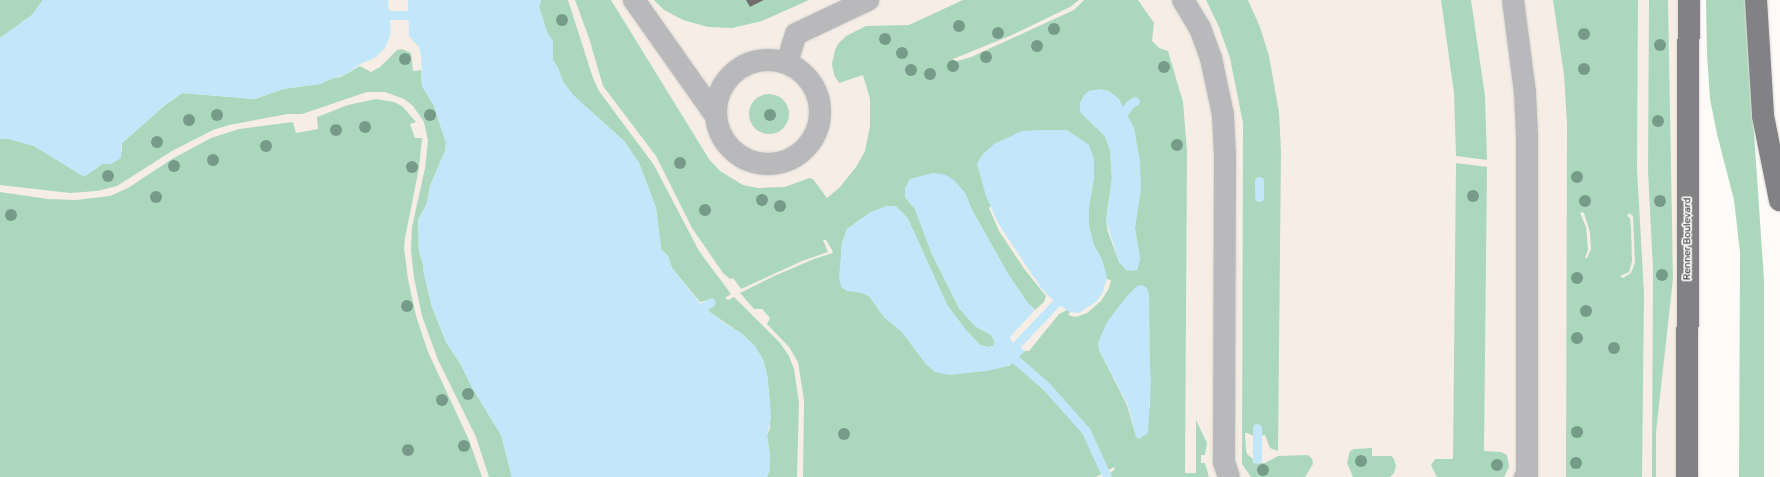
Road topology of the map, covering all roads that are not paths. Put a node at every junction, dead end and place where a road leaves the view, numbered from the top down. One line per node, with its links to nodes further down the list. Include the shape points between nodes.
1 (634, 0): 8 (lane)
2 (868, 0): 7 (lane, via 796,34)
3 (1183, 0): 10 (lane, via 1200,28 1211,58 1223,115 1224,462)
4 (1513, 0): 11 (lane, via 1525,94 1527,135)
5 (1689, 0): 12 (main road, Renner Boulevard)
6 (1756, 0): 9 (main road, via 1763,116)
7 (786, 63): 8 (lane, via 769,60 751,62 735,71 724,83 717,98); 8 (lane, via 802,72 814,87 820,103 820,121 816,133 802,152 788,160 772,164 755,163 740,157 727,145 719,131)
8 (715, 115)
9 (1780, 200)
10 (1229, 477)
11 (1525, 477)
12 (1687, 477)

